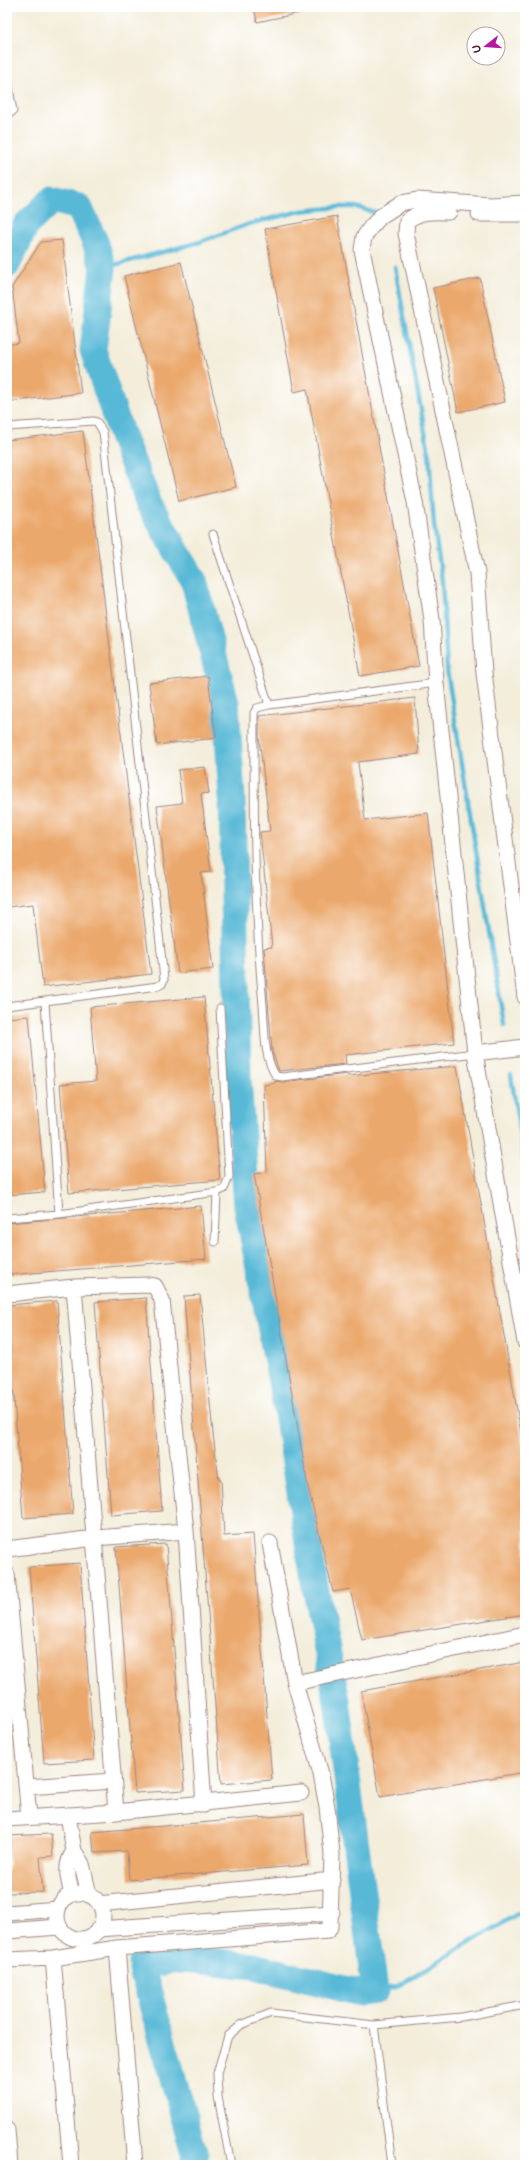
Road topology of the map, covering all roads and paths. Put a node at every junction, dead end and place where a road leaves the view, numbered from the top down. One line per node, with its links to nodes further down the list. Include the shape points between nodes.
1 (7, 77): 2 (lane, via 13,111)
2 (7, 116)
3 (525, 203): 7 (street, via 491,205 417,200 401,203 381,216 364,237 362,250 415,502 432,620)
4 (525, 214): 9 (street, via 430,211 415,215 407,221 406,233 477,573 484,673)
5 (7, 427): 10 (lane, via 94,421 103,432 164,978 158,986)
6 (213, 534): 8 (lane)
7 (436, 683): 8 (lane); 14 (street)
8 (269, 705): 14 (lane, via 257,708 254,713 254,860 268,1061 273,1072 276,1076 282,1077)
9 (525, 997)
10 (45, 1002): 11 (lane); 16 (lane)
11 (7, 1006)
12 (220, 1008): 15 (lane, via 229,1177 224,1189)
13 (523, 1047): 14 (street)
14 (475, 1053): 21 (street)
15 (217, 1192): 16 (lane); 18 (lane)
16 (59, 1214): 17 (lane)
17 (7, 1218)
18 (215, 1242)
19 (74, 1287): 20 (street); 23 (street, via 150,1285 155,1286 158,1291 162,1300); 24 (street)
20 (7, 1294)
21 (522, 1310): 22 (street)
22 (525, 1342)
23 (186, 1531): 24 (street); 33 (street)
24 (95, 1538): 26 (street); 30 (street)
25 (270, 1543): 29 (street)
26 (7, 1549)
27 (7, 1574): 31 (street)
28 (525, 1634): 29 (street)
29 (295, 1683): 39 (street, via 321,1774 332,1854)
30 (113, 1781): 31 (street); 34 (street)
31 (27, 1787): 36 (street)
32 (301, 1793): 33 (street)
33 (204, 1804): 34 (street)
34 (116, 1812): 35 (street)
35 (68, 1815): 36 (street); 38 (street)
36 (30, 1817): 37 (street)
37 (7, 1819)
38 (74, 1851): 40 (street, via 68,1863 68,1879); 41 (street, via 82,1864)
39 (332, 1880): 41 (street); 44 (street)
40 (72, 1894): 41 (street, via 77,1893); 42 (street, via 65,1898)
41 (94, 1900): 46 (street, via 102,1917)
42 (58, 1909): 43 (street); 45 (street)
43 (7, 1913)
44 (332, 1913): 46 (street); 48 (street, via 328,1931)
45 (59, 1926): 46 (street, via 64,1933 78,1939 86,1938); 47 (street)
46 (98, 1929)
47 (7, 1931)
48 (117, 1948): 49 (street); 56 (street)
49 (52, 1958): 50 (street); 55 (street)
50 (7, 1960)
51 (525, 2005): 52 (lane, via 461,2017)
52 (374, 2025): 57 (lane, via 271,2013 241,2025 228,2036 217,2073 218,2097); 58 (lane)
53 (7, 2130): 54 (street)
54 (10, 2165)
55 (71, 2165)
56 (134, 2165)
57 (231, 2165)
58 (392, 2165)

